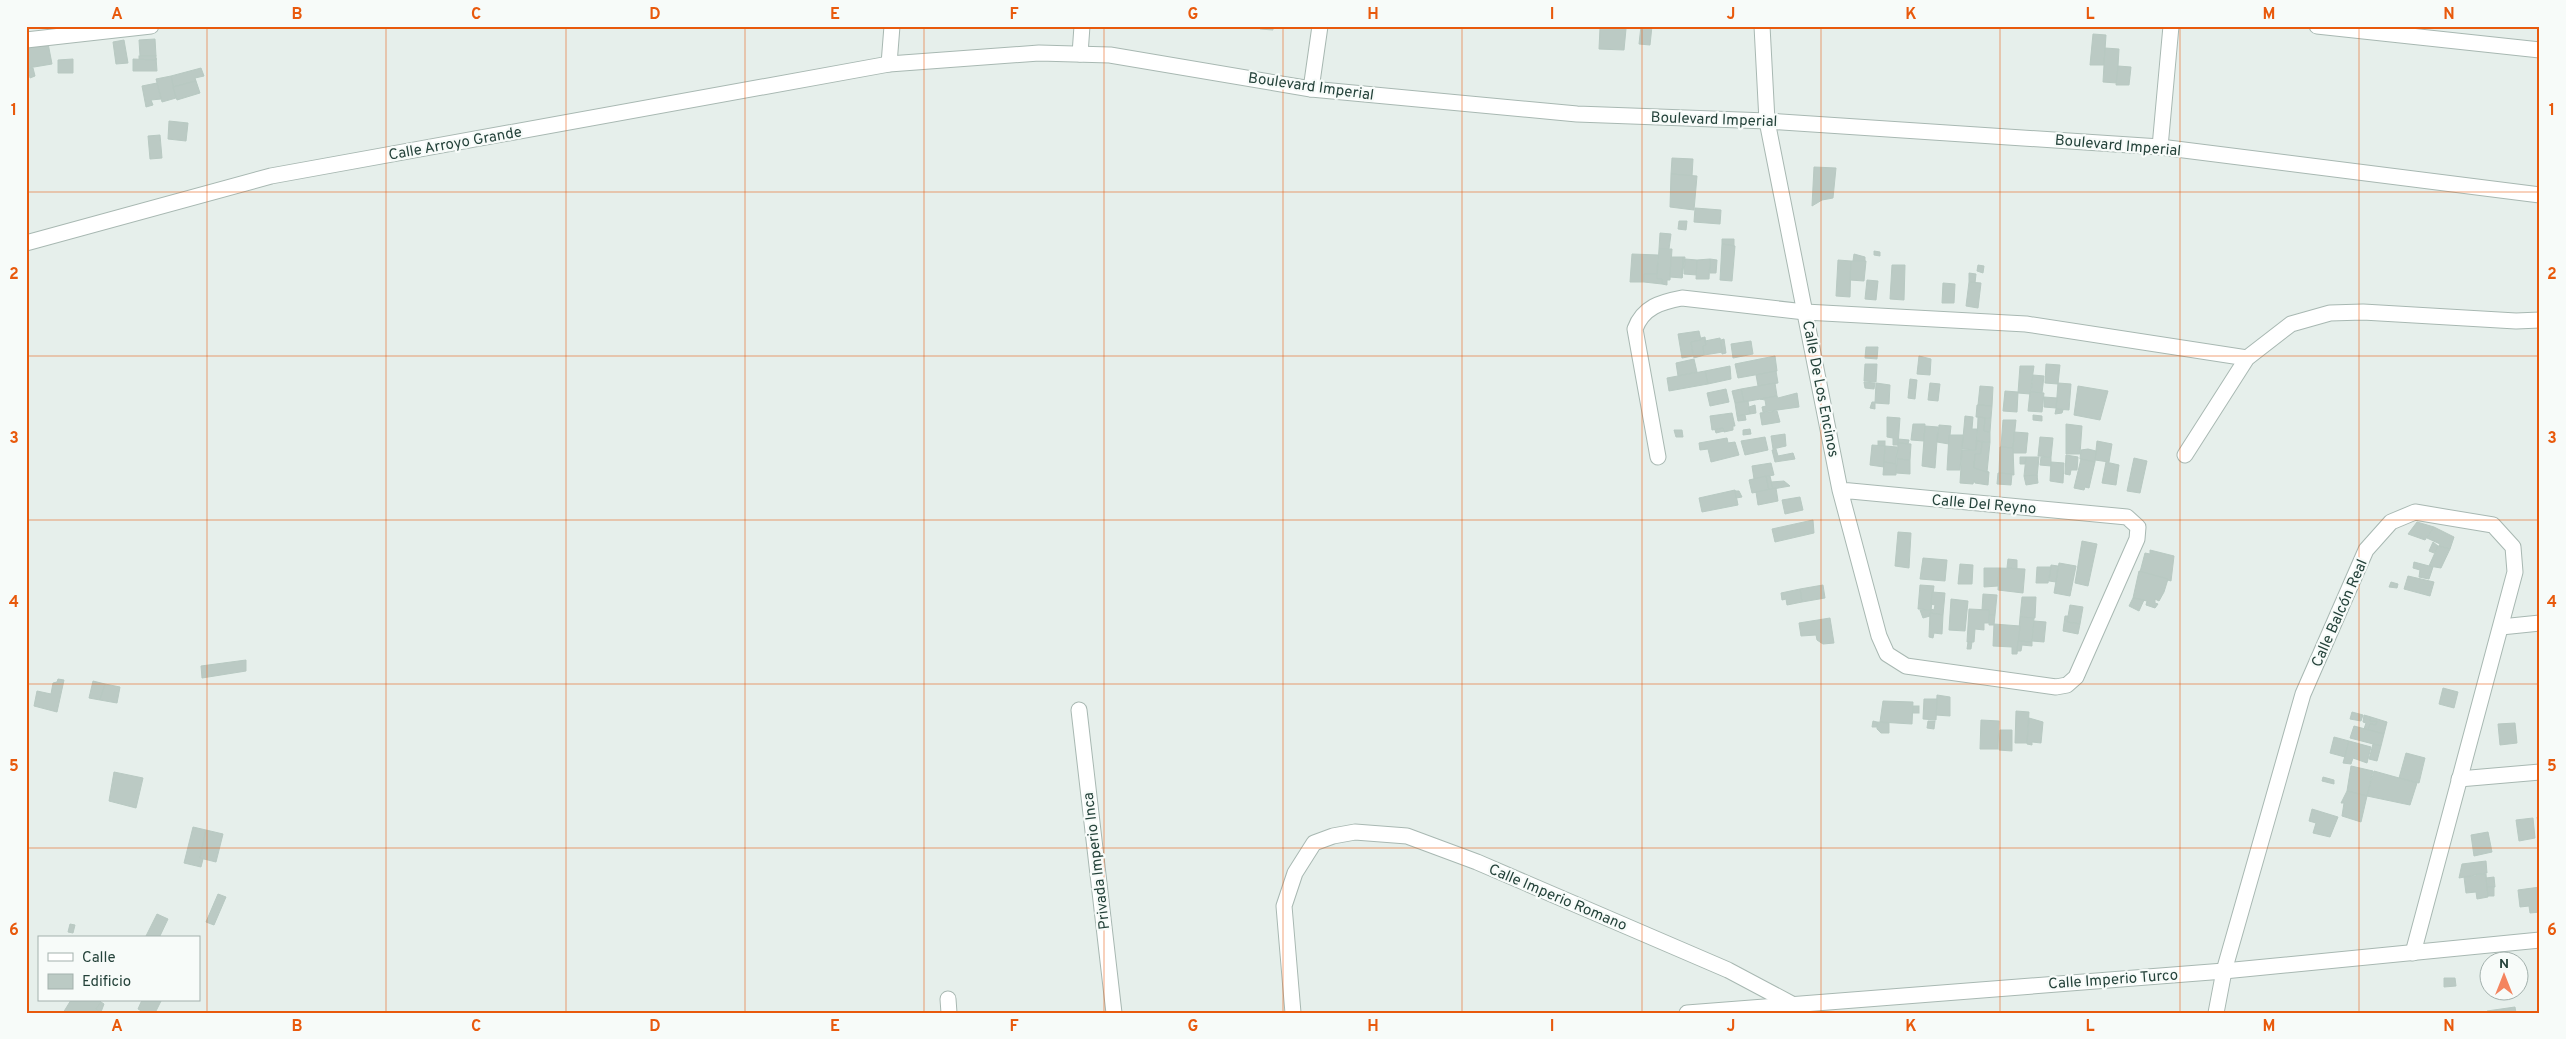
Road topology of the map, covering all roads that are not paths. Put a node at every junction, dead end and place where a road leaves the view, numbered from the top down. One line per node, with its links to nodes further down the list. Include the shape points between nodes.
1 (151, 26): 8 (street)
2 (892, 26): 11 (street)
3 (1082, 26): 10 (street)
4 (1320, 26): 12 (street)
5 (1762, 26): 13 (street)
6 (2172, 26): 14 (street)
7 (2317, 26): 9 (street)
8 (26, 40)
9 (2540, 50)
10 (1080, 54): 11 (street, Boulevard Imperial, via 1039,53); 12 (street, Boulevard Imperial, via 1110,55)
11 (889, 64): 16 (street, Calle Arroyo Grande, via 271,176)
12 (1311, 89): 13 (street, Boulevard Imperial, via 1577,114)
13 (1767, 121): 14 (street, Boulevard Imperial); 17 (street, Calle De Los Encinos)
14 (2160, 147): 15 (street, Boulevard Imperial)
15 (2540, 195)
16 (26, 243)
17 (1805, 312): 19 (street, via 2026,324); 21 (street, via 1682,298 1647,309 1635,329); 22 (street, Calle De Los Encinos)
18 (2540, 320): 19 (street, via 2330,313 2291,324)
19 (2247, 358): 20 (street)
20 (2185, 455)
21 (1658, 457)
22 (1840, 490): 25 (street, Calle De Los Encinos, via 1879,636); 25 (street, Calle Del Reyno, via 2127,517 2138,526 2137,539 2076,677 2067,685 2056,687 1906,666)
23 (2540, 624): 24 (street)
24 (2501, 627): 28 (street, Calle Balcón Real); 31 (street, Calle Balcón Real, via 2515,572 2513,547 2493,525 2415,512 2392,522 2366,550 2303,694)
25 (1887, 654)
26 (1079, 710): 33 (street, Privada Imperio Inca)
27 (2540, 772): 28 (street)
28 (2459, 779): 30 (street, Calle Balcón Real)
29 (2540, 940): 30 (street, Calle Imperio Turco)
30 (2413, 953): 31 (street, Calle Imperio Turco)
31 (2224, 971): 32 (street, Calle Imperio Turco); 36 (street, Calle Balcón Real)
32 (1792, 1004): 34 (street, Calle Imperio Romano, via 1719,967 1477,862 1407,836 1355,832 1314,844 1295,873 1284,906); 35 (street, Calle Imperio Turco)
33 (1114, 1013)
34 (1293, 1013)
35 (1687, 1013)
36 (2216, 1013)

